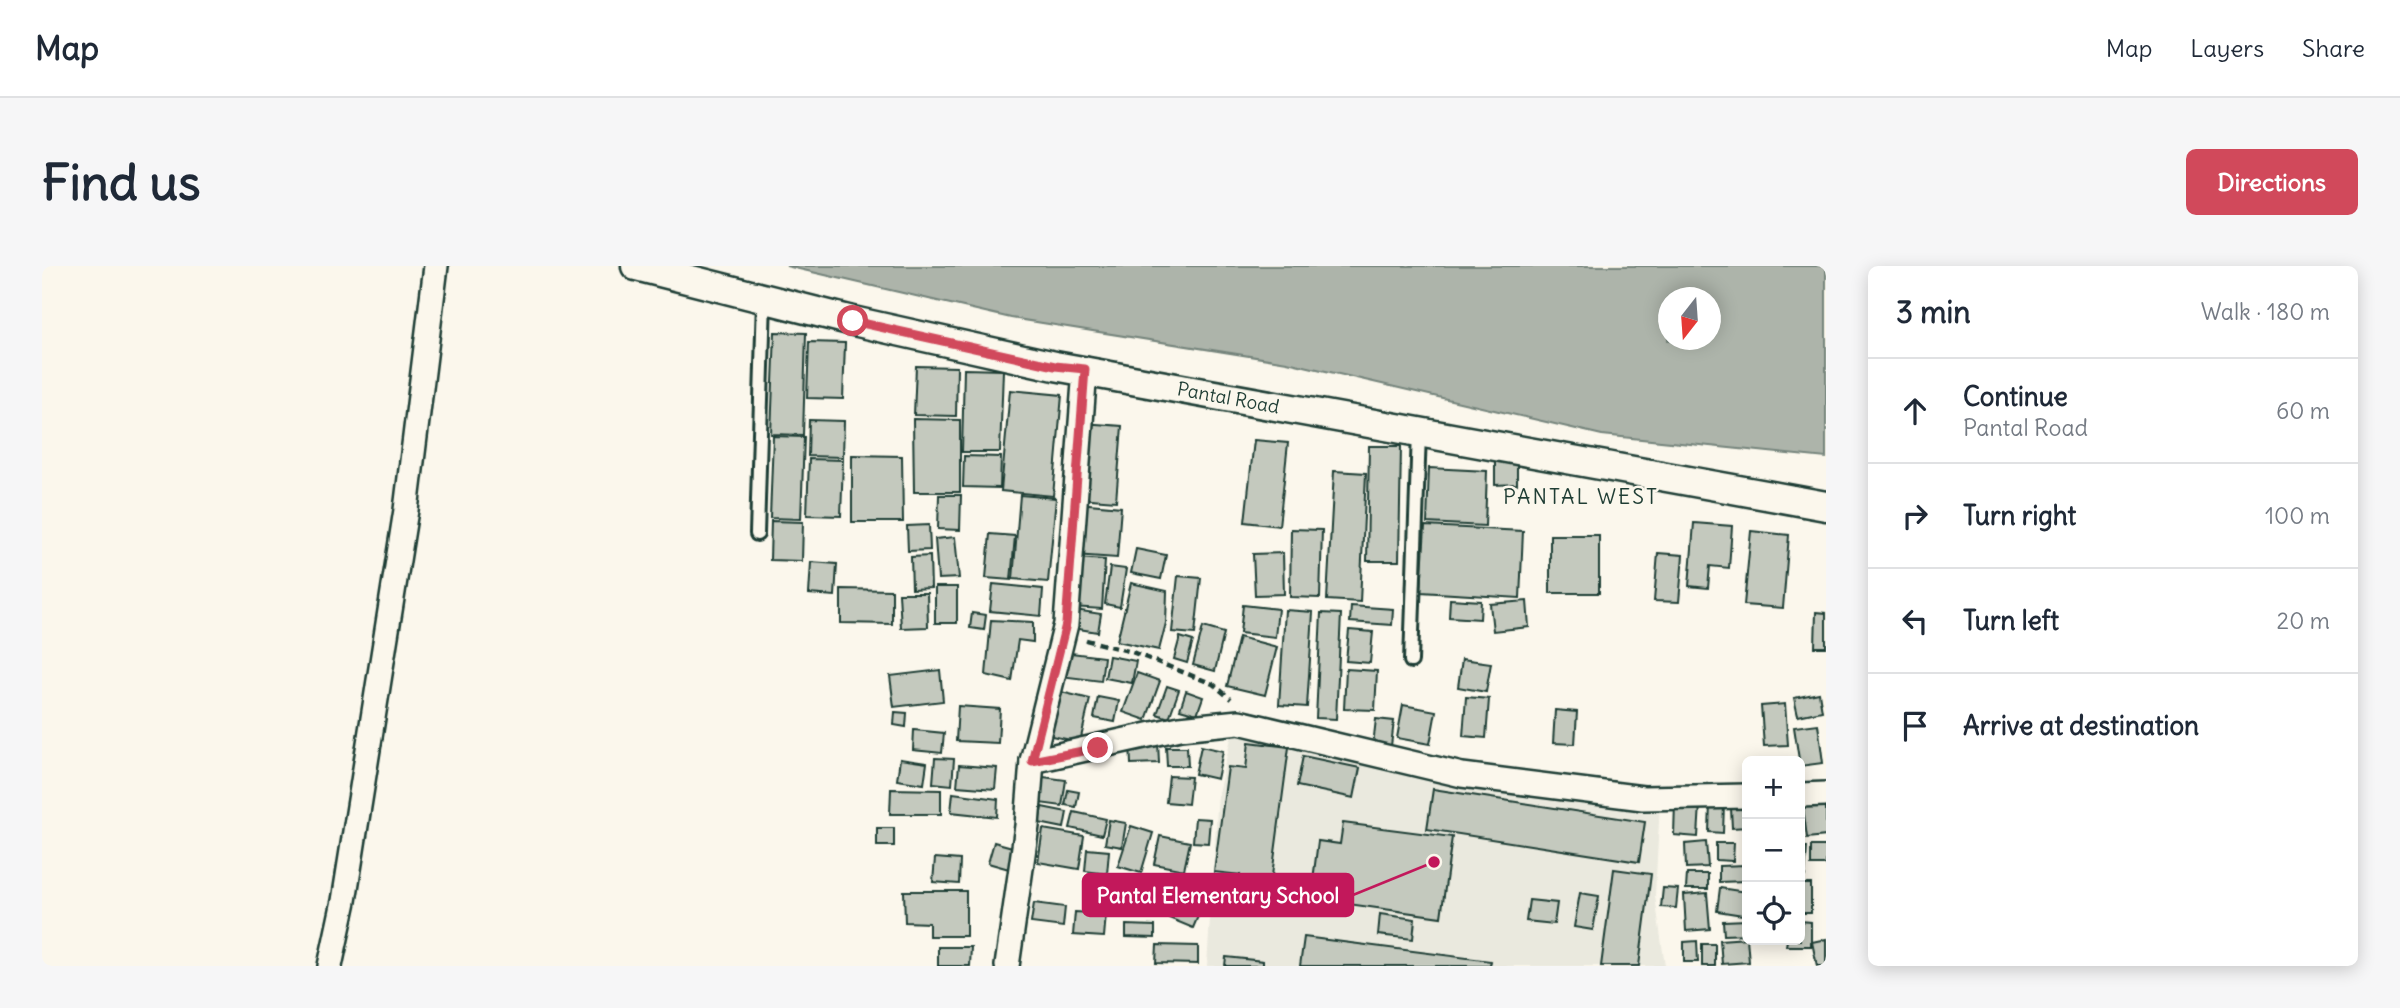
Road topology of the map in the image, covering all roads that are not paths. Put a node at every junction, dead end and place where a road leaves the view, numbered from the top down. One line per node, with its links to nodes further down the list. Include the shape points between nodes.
1 (436, 266): 13 (street, via 407,510)
2 (636, 266): 3 (street, Pantal Road)
3 (764, 299): 4 (street, Pantal Road); 7 (lane)
4 (1085, 369): 5 (street, Pantal Road); 9 (street, via 1066,624)
5 (1419, 432): 6 (street, Pantal Road); 8 (lane)
6 (1826, 506)
7 (757, 534)
8 (1410, 661)
9 (1032, 761): 12 (street, via 1180,728 1239,722 1474,777 1643,798); 14 (street)
10 (1826, 794): 11 (street)
11 (1805, 795)
12 (1742, 796)
13 (330, 966)
14 (1007, 966)

